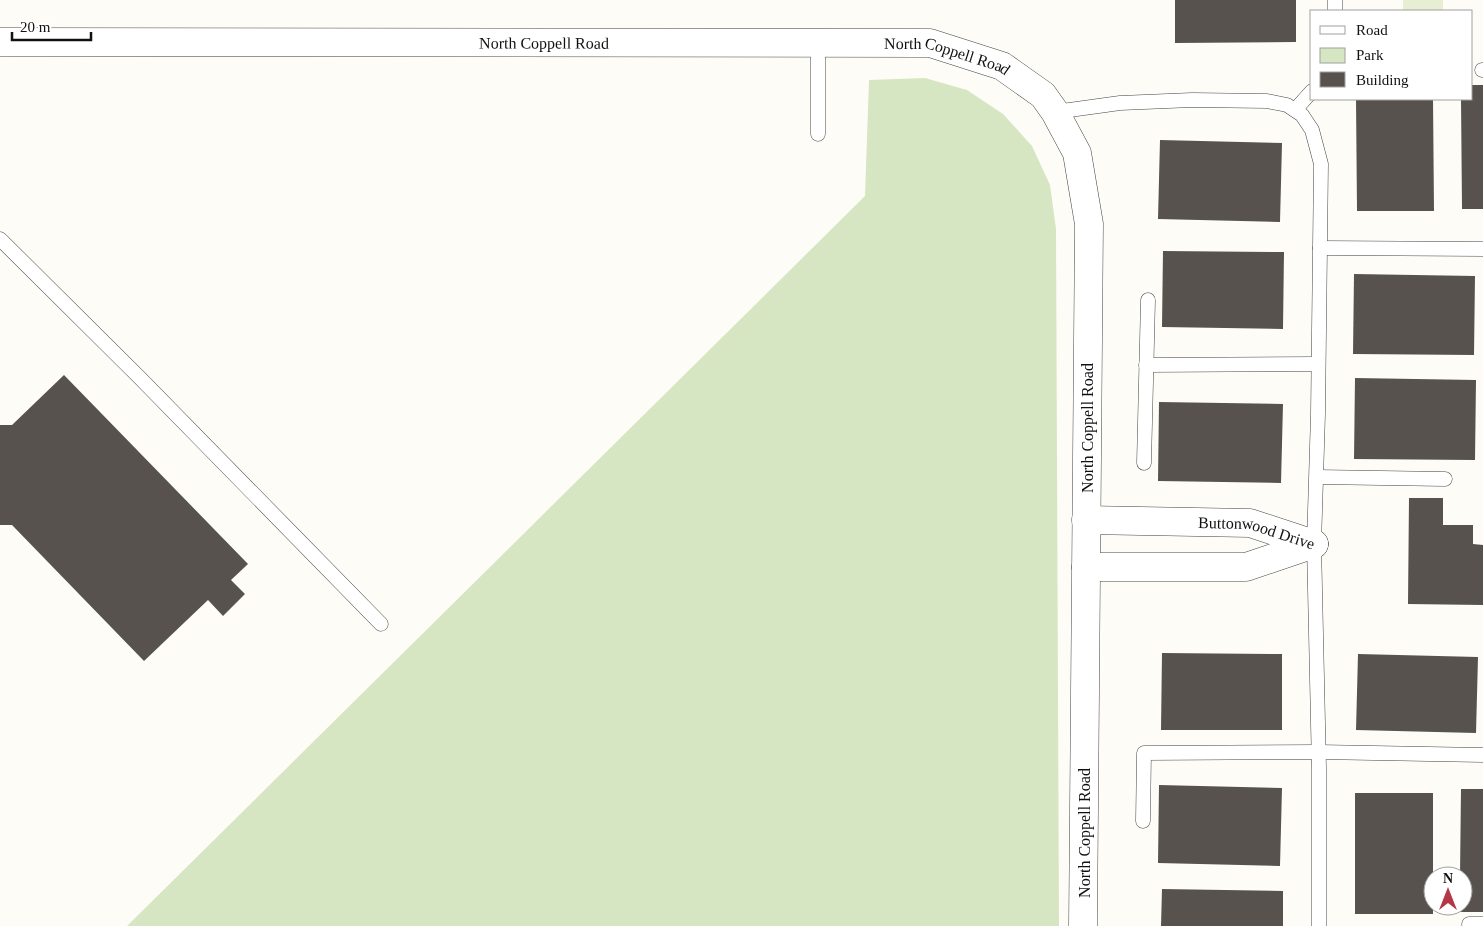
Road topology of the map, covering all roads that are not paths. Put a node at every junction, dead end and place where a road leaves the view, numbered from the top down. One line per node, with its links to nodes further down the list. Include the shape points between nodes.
1 (0, 42): 2 (street, North Coppell Road)
2 (818, 43): 5 (street, North Coppell Road, via 930,43 1002,66 1043,95); 6 (lane)
3 (1310, 93): 4 (lane)
4 (1295, 110): 5 (lane, via 1268,101 1192,100 1120,103); 8 (lane, via 1312,130 1321,164)
5 (1055, 112): 16 (street, North Coppell Road, via 1076,153 1089,224)
6 (818, 134)
7 (0, 238): 19 (lane)
8 (1320, 248): 9 (lane); 11 (lane)
9 (1483, 249)
10 (1148, 300): 12 (lane)
11 (1318, 364): 12 (lane); 14 (lane)
12 (1146, 365): 13 (lane)
13 (1144, 462)
14 (1317, 477): 15 (lane); 17 (lane)
15 (1445, 480)
16 (1086, 520): 17 (street, Buttonwood Drive, via 1250,523); 18 (street, North Coppell Road)
17 (1314, 544): 18 (street, Buttonwood Drive, via 1246,567); 20 (lane)
18 (1086, 567): 23 (street, North Coppell Road)
19 (381, 624)
20 (1318, 752): 21 (lane); 22 (lane, via 1144,753); 24 (lane)
21 (1483, 755)
22 (1143, 821)
23 (1083, 926)
24 (1319, 926)

